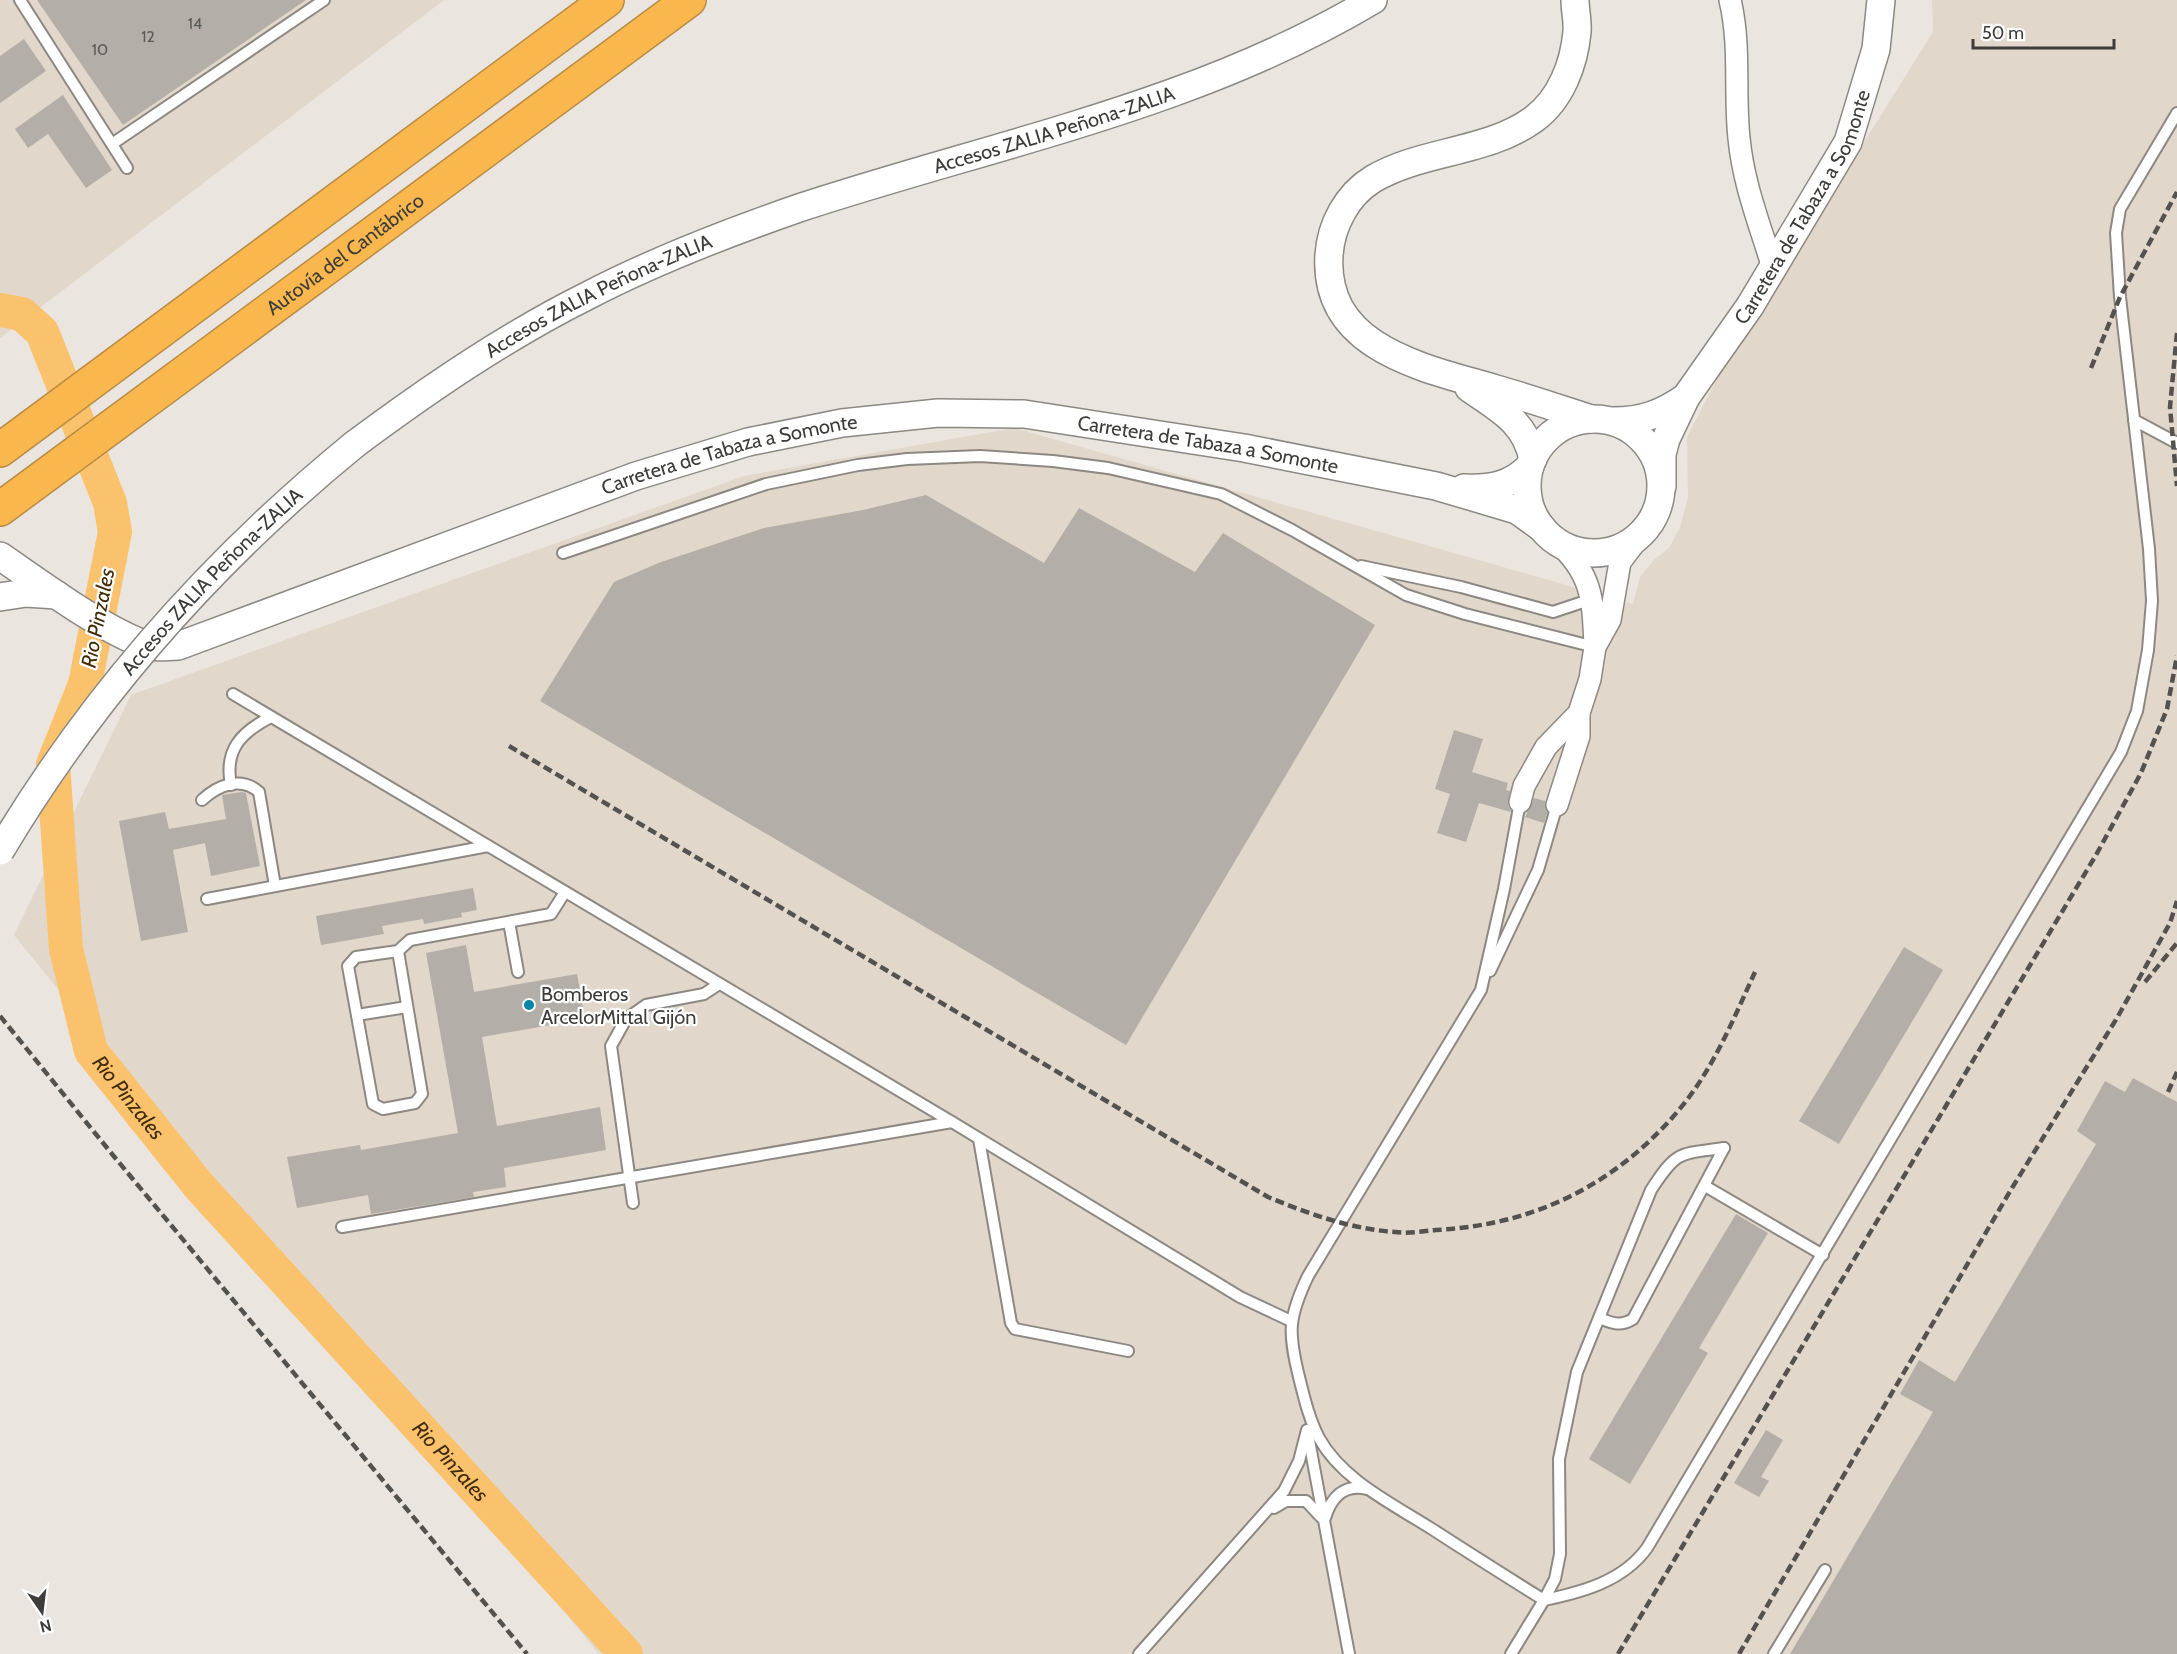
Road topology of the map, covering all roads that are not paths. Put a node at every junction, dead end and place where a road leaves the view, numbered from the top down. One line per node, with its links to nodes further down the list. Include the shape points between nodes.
1 (20, 0): 10 (lane)
2 (324, 0): 10 (lane)
3 (607, 0): 18 (highway)
4 (689, 0): 22 (highway, Autovía del Cantábrico)
5 (1373, 0): 40 (street, Accesos ZALIA Peñona-ZALIA, bridge, via 1327,28 1211,80 1112,115 800,208 684,251 586,296 429,389 302,487 231,554 125,671 28,804)
6 (1730, 0): 12 (street, via 1737,42 1739,141 1746,180)
7 (1881, 0): 12 (street, Carretera de Tabaza a Somonte, via 1876,48 1848,142)
8 (1572, 5): 13 (street, via 1577,30 1570,66 1559,90 1534,118 1512,131 1371,180 1340,214 1333,231 1330,281 1345,315 1356,329 1384,352)
9 (2177, 113): 16 (lane, via 2120,209 2116,233)
10 (112, 144): 11 (lane)
11 (127, 168)
12 (1773, 268): 14 (street, Carretera de Tabaza a Somonte)
13 (1456, 378): 15 (street); 19 (street, via 1510,417 1524,432)
14 (1686, 397): 15 (street, Carretera de Tabaza a Somonte, via 1665,412 1647,418); 21 (street, Carretera de Tabaza a Somonte, via 1666,438)
15 (1602, 420): 19 (street, via 1572,423 1554,432 1539,447); 21 (street, via 1632,430 1648,444 1658,464)
16 (2134, 420): 17 (lane); 57 (lane, via 2152,601 2137,711 2121,752)
17 (2177, 443)
18 (0, 450)
19 (1532, 462): 20 (street, Carretera de Tabaza a Somonte, via 1512,480 1487,489); 24 (street, via 1528,498)
20 (1436, 486): 24 (street, Carretera de Tabaza a Somonte, via 1517,510); 29 (street, Carretera de Tabaza a Somonte, via 1244,448 1024,414 938,413 842,423 748,442 636,476 194,642 159,647 142,643)
21 (1662, 486): 23 (street, via 1658,508)
22 (0, 509)
23 (1647, 527): 24 (street, via 1631,542 1610,551 1588,553 1571,549); 31 (street, via 1620,562 1610,620)
24 (1549, 534): 30 (street, via 1581,567)
25 (563, 553): 27 (lane, via 766,484 858,465 980,456 1108,468 1221,494)
26 (0, 556): 29 (street, Carretera de Tabaza a Somonte)
27 (1347, 562): 30 (lane, via 1553,612); 31 (lane, via 1416,598)
28 (0, 597): 29 (street, Carretera de Tabaza a Somonte, via 26,592)
29 (61, 597)
30 (1593, 599): 31 (street)
31 (1595, 647): 33 (street)
32 (233, 694): 34 (lane)
33 (1580, 713): 37 (street, via 1546,747 1524,786); 38 (street, via 1579,736)
34 (271, 717): 35 (lane, via 255,725 234,746 229,758); 39 (lane)
35 (231, 785): 36 (lane, via 210,792); 41 (lane, via 250,784 259,792)
36 (202, 800)
37 (1520, 802): 48 (lane)
38 (1557, 805): 48 (lane, via 1538,870)
39 (488, 846): 41 (lane); 42 (lane)
40 (0, 851)
41 (275, 886): 43 (lane)
42 (566, 892): 44 (lane, via 552,914); 47 (lane)
43 (207, 899)
44 (509, 922): 45 (lane, via 410,940); 46 (lane)
45 (398, 951): 49 (lane); 50 (lane, via 356,957 348,966)
46 (518, 972)
47 (719, 984): 51 (lane); 53 (lane, via 704,993 646,1005 626,1019 611,1046)
48 (1481, 990): 59 (lane, via 1308,1276)
49 (407, 1007): 50 (lane); 50 (lane, via 422,1094 415,1103 383,1109 373,1104)
50 (357, 1015)
51 (952, 1122): 52 (lane); 53 (lane)
52 (979, 1139): 59 (lane, via 1240,1298); 60 (lane, via 1015,1329)
53 (630, 1178): 55 (lane); 56 (lane)
54 (1705, 1186): 57 (lane); 58 (lane, via 1633,1319 1616,1324); 58 (lane, via 1724,1148 1680,1154 1664,1170 1651,1190)
55 (633, 1203)
56 (342, 1227)
57 (1823, 1255): 67 (lane, via 1637,1562 1610,1580)
58 (1599, 1318): 67 (lane, via 1577,1372 1559,1459 1560,1554 1556,1579)
59 (1291, 1321): 61 (lane, via 1291,1350)
60 (1128, 1352)
61 (1306, 1405): 62 (lane); 63 (lane, via 1319,1438 1346,1470)
62 (1307, 1430): 64 (lane, via 1291,1480); 65 (lane)
63 (1371, 1490): 65 (lane, via 1340,1492 1329,1504); 67 (lane)
64 (1264, 1515): 65 (lane, via 1277,1505 1296,1500 1312,1504); 68 (lane)
65 (1323, 1521): 69 (lane)
66 (1826, 1570): 71 (lane)
67 (1544, 1600): 70 (lane)
68 (1139, 1654)
69 (1349, 1654)
70 (1511, 1654)
71 (1774, 1654)

